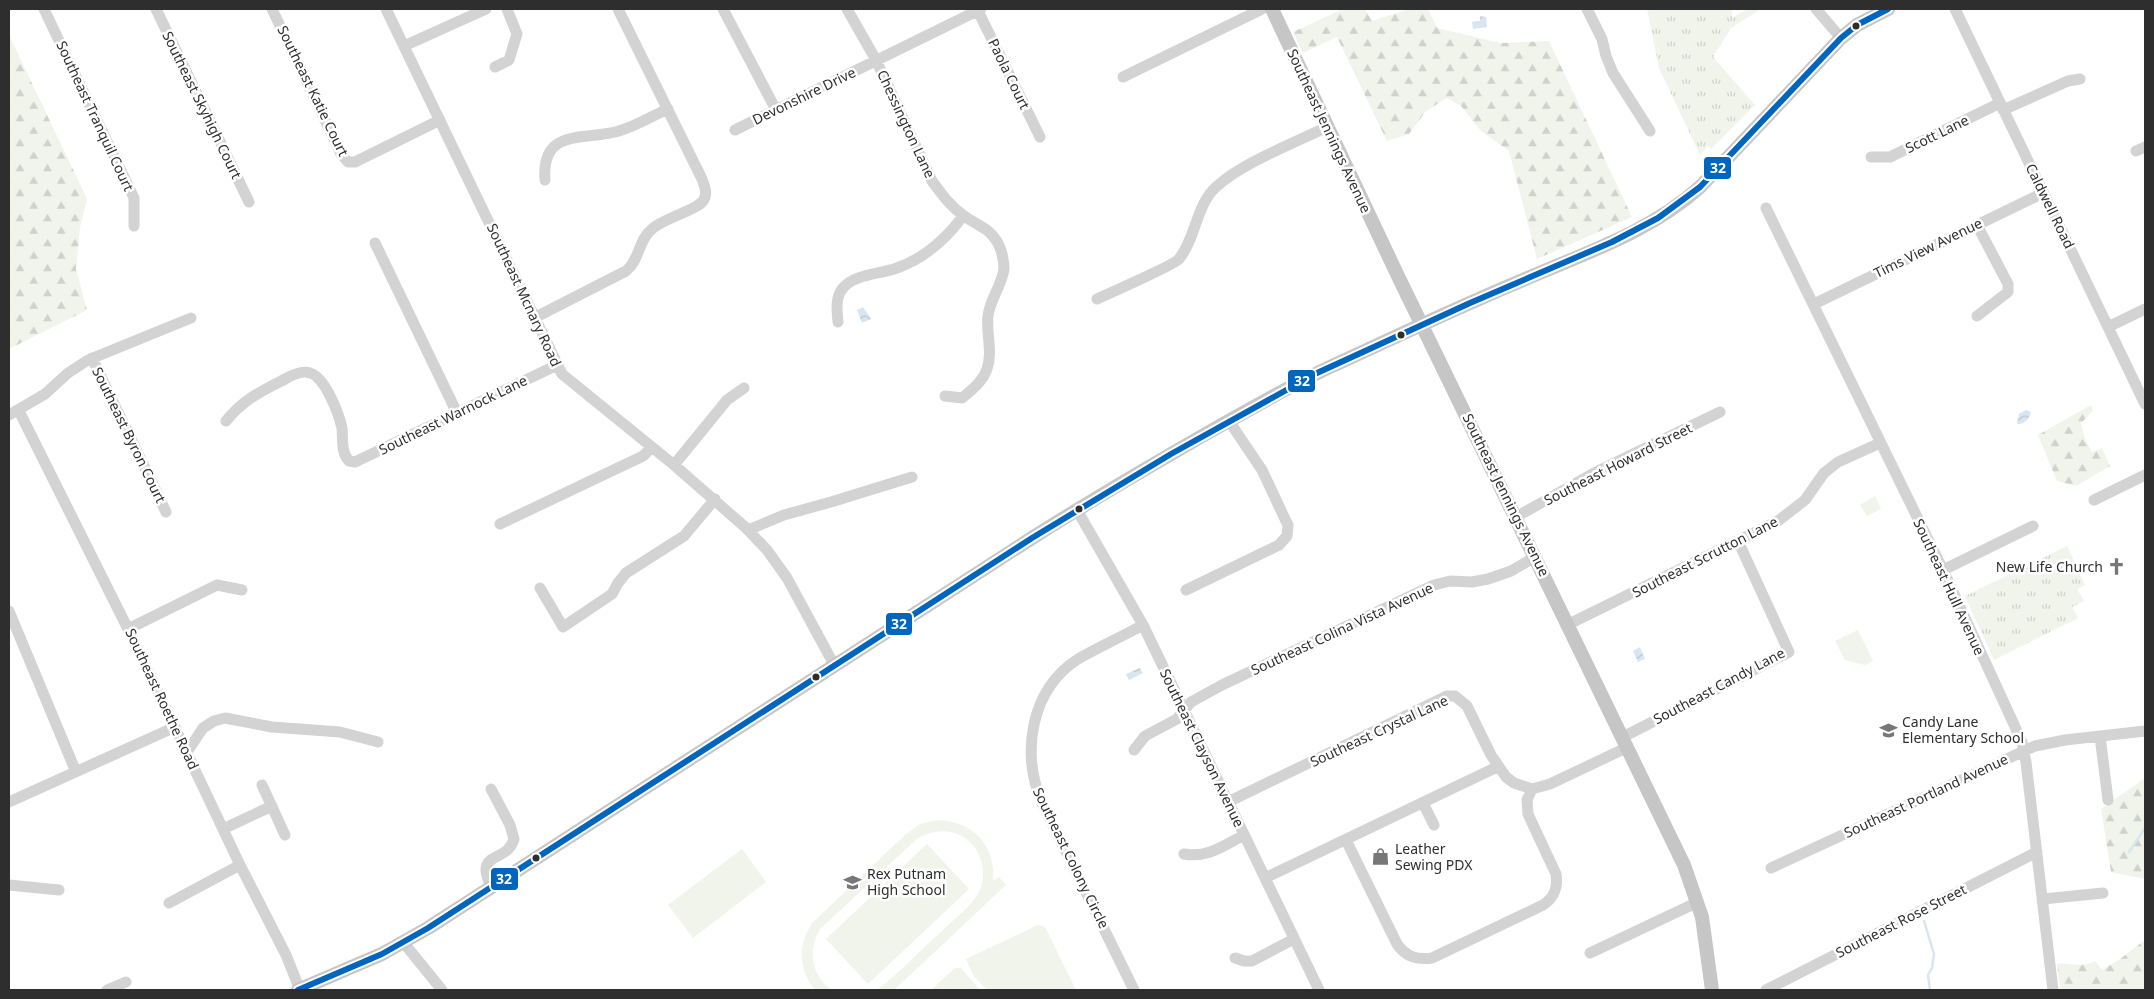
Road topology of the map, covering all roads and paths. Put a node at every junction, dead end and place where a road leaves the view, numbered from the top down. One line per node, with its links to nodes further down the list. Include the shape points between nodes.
1 (44, 9): 40 (street, Southeast Tranquil Court, via 134,198)
2 (156, 9): 36 (street, Southeast Skyhigh Court)
3 (272, 9): 28 (street, Southeast Katie Court, via 341,154 348,162 355,162)
4 (386, 9): 20 (street, Southeast Mcnary Road)
5 (486, 9): 20 (street)
6 (507, 9): 22 (street, via 516,34 509,60)
7 (618, 9): 26 (street)
8 (723, 9): 27 (street)
9 (847, 9): 21 (street, Chessington Lane)
10 (952, 9): 18 (street)
11 (1262, 9): 23 (street)
12 (1272, 9): 29 (main road, Southeast Jennings Avenue)
13 (1587, 9): 31 (street, via 1602,39 1613,73)
14 (1816, 9): 19 (street)
15 (1888, 9): 19 (main road, via 1857,25)
16 (1955, 9): 25 (street, Caldwell Road)
17 (979, 10): 18 (street, Devonshire Drive); 32 (street, Paola Court)
18 (958, 20): 21 (street, Devonshire Drive)
19 (1841, 38): 49 (main road, via 1691,195 1658,219)
20 (404, 46): 28 (street, Southeast Mcnary Road)
21 (876, 60): 27 (street, Devonshire Drive); 38 (street, Chessington Lane, via 932,181)
22 (494, 66)
23 (1123, 77)
24 (2080, 79): 25 (street, Scott Lane)
25 (2002, 107): 33 (street, Scott Lane, via 1890,157); 35 (street, Caldwell Road)
26 (668, 108): 34 (street, via 620,130 571,138 555,145 547,157); 46 (street, via 706,193 703,201 651,229 636,260 626,271)
27 (776, 110): 30 (street, Devonshire Drive)
28 (440, 120): 46 (street, Southeast Mcnary Road)
29 (1327, 127): 42 (street, via 1231,174 1214,189 1178,260); 49 (main road, Southeast Jennings Avenue)
30 (735, 130)
31 (1650, 131)
32 (1040, 137)
33 (1871, 157)
34 (545, 180)
35 (2043, 192): 39 (street, Tims View Avenue); 50 (street, Caldwell Road)
36 (248, 202)
37 (1766, 208): 43 (street, Southeast Hull Avenue)
38 (963, 216): 48 (street, via 951,232 914,261 858,279 843,288 838,298); 54 (street, Chessington Lane, via 997,240 1004,268 988,316 990,357 987,370 977,385 962,398)
39 (1977, 225): 43 (street, Tims View Avenue); 45 (street, via 2008,284 2008,292)
40 (134, 226)
41 (375, 243): 58 (street)
42 (1097, 299)
43 (1814, 304): 61 (street, Southeast Hull Avenue)
44 (2145, 309): 50 (street)
45 (1977, 316)
46 (536, 317): 52 (street, Southeast Mcnary Road)
47 (191, 318): 51 (street)
48 (838, 322)
49 (1422, 325): 60 (main road, via 1314,374); 70 (main road, Southeast Jennings Avenue)
50 (2108, 327): 55 (street, Caldwell Road)
51 (92, 358): 57 (street); 69 (street, Southeast Byron Court)
52 (557, 365): 58 (street, Southeast Warnock Lane); 62 (street, Southeast Mcnary Road, via 569,382)
53 (744, 388): 63 (street, via 727,400)
54 (945, 396)
55 (2145, 404)
56 (1720, 412): 70 (street, Southeast Howard Street, via 1594,473)
57 (14, 413): 83 (street, Southeast Roethe Road)
58 (457, 413): 59 (street, Southeast Warnock Lane, via 363,459 349,461 344,457 335,407 320,380 308,372 294,374 250,396)
59 (226, 421)
60 (1230, 421): 68 (main road); 79 (street, via 1262,470 1286,519 1287,536 1279,545)
61 (1880, 443): 74 (street, Southeast Scrutton Lane, via 1838,462 1824,473 1794,510); 76 (street, Southeast Hull Avenue)
62 (652, 447): 63 (street, Southeast Mcnary Road); 71 (street, via 643,456)
63 (674, 464): 66 (street, Southeast Mcnary Road)
64 (2145, 474): 67 (street)
65 (912, 477): 73 (street, via 784,515)
66 (714, 499): 73 (street, Southeast Mcnary Road); 77 (street, via 684,536 626,573 612,594 563,627)
67 (2094, 500)
68 (1077, 510): 82 (street, Southeast Clayson Avenue); 84 (main road)
69 (166, 512)
70 (1516, 517): 75 (main road, Southeast Jennings Avenue)
71 (500, 524)
72 (2033, 526): 76 (street)
73 (748, 530): 84 (street, Southeast Mcnary Road, via 787,578 832,661)
74 (1738, 541): 81 (street, Southeast Scrutton Lane); 90 (street, Southeast Candy Lane, via 1789,652)
75 (1536, 557): 81 (main road, Southeast Jennings Avenue); 85 (street, Southeast Colina Vista Avenue, via 1488,579 1434,585 1222,685 1191,702)
76 (1943, 570): 92 (street, Southeast Hull Avenue)
77 (540, 588)
78 (242, 590): 83 (street, via 218,585)
79 (1186, 590)
80 (9, 611): 95 (street)
81 (1569, 624): 90 (main road, Southeast Jennings Avenue)
82 (1143, 625): 85 (street, Southeast Clayson Avenue); 129 (street, Southeast Colony Circle, via 1078,660 1060,676 1039,709 1030,749 1037,790)
83 (128, 629): 86 (street, Southeast Roethe Road)
84 (828, 671): 115 (main road)
85 (1184, 710): 91 (street, Southeast Colina Vista Avenue, via 1176,719 1145,736); 101 (street, Southeast Clayson Avenue)
86 (175, 727): 93 (street, Southeast Roethe Road); 95 (street)
87 (2145, 731): 88 (street, Southeast Portland Avenue)
88 (2100, 736): 92 (street, Southeast Portland Avenue, via 2053,742); 99 (street)
89 (378, 742): 93 (street, via 340,732 272,728 225,718 203,728)
90 (1625, 742): 98 (street, via 1550,784); 119 (main road, Southeast Jennings Avenue, via 1687,870)
91 (1134, 750)
92 (2024, 750): 109 (street, Southeast Hull Avenue); 112 (street, Southeast Portland Avenue)
93 (187, 752): 105 (street, Southeast Roethe Road)
94 (1497, 767): 98 (street, via 1514,783); 101 (street, Southeast Crystal Lane, via 1467,706 1455,696 1447,696); 102 (street)
95 (76, 772): 100 (street)
96 (262, 785): 103 (street)
97 (491, 789): 115 (street, via 514,839 510,848 486,867)
98 (1532, 789): 108 (street, via 1527,800 1528,814 1556,874 1554,895 1543,905 1432,958 1412,958 1403,953)
99 (2108, 800)
100 (9, 802)
101 (1228, 802): 107 (street, Southeast Clayson Avenue)
102 (1423, 803): 104 (street); 108 (street)
103 (272, 806): 105 (street); 106 (street)
104 (1434, 825)
105 (223, 829): 111 (street, Southeast Roethe Road)
106 (285, 835)
107 (1244, 835): 110 (street, via 1206,854); 113 (street, Southeast Clayson Avenue)
108 (1346, 840): 113 (street)
109 (2037, 852): 118 (street, Southeast Hull Avenue); 132 (street, Southeast Rose Street)
110 (1184, 854)
111 (240, 865): 120 (street); 127 (street, Southeast Roethe Road, via 286,955)
112 (1771, 868)
113 (1265, 878): 121 (street, Southeast Clayson Avenue)
114 (9, 885): 116 (street)
115 (492, 888): 122 (main road)
116 (59, 890)
117 (2103, 893): 118 (street)
118 (2042, 899): 133 (street, Southeast Hull Avenue)
119 (1698, 902): 123 (street); 131 (main road, Southeast Jennings Avenue)
120 (169, 903)
121 (1294, 939): 124 (street, via 1252,961); 130 (street, Southeast Clayson Avenue)
122 (404, 942): 127 (main road); 128 (street)
123 (1590, 953)
124 (1235, 958)
125 (126, 982): 126 (street)
126 (107, 990)
127 (299, 990)
128 (442, 990)
129 (1134, 990)
130 (1319, 990)
131 (1712, 990)
132 (1766, 990)
133 (2053, 990)

